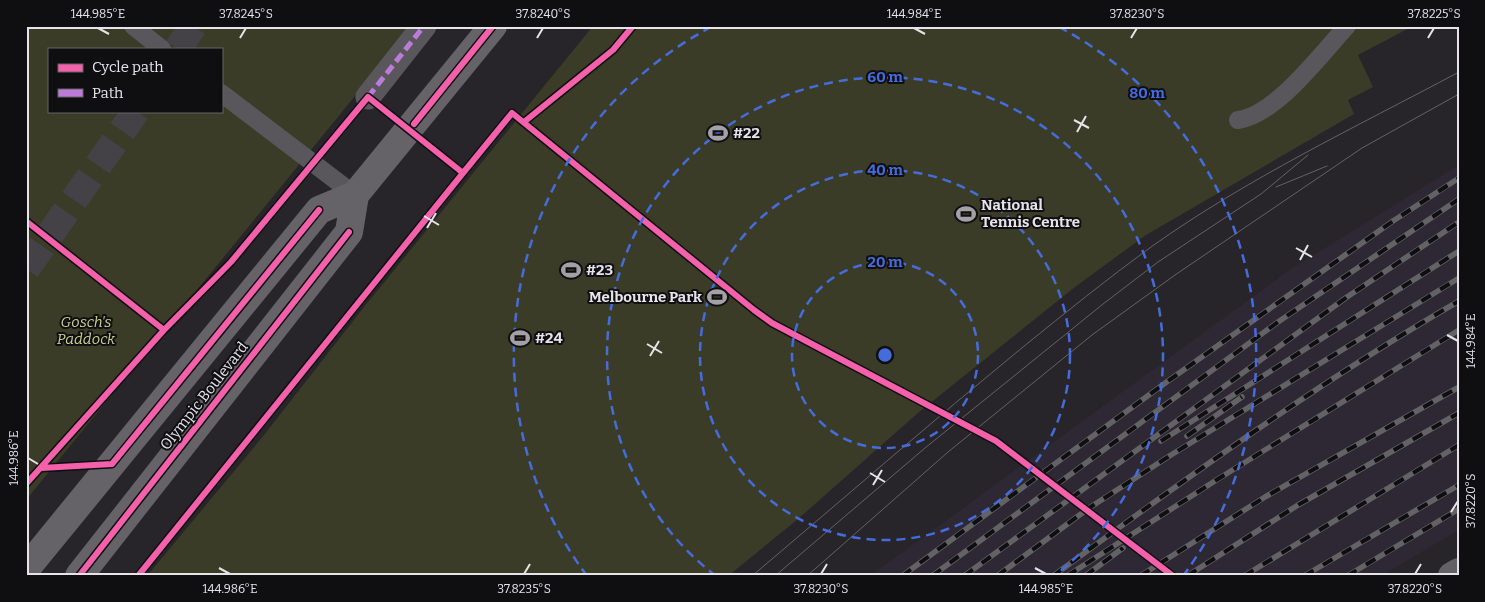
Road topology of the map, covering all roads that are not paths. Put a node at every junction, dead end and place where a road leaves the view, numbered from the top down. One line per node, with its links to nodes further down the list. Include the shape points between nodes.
1 (133, 26): 5 (lane)
2 (424, 26): 7 (street)
3 (493, 26): 9 (main road, Olympic Boulevard)
4 (1347, 26): 8 (lane, via 1277,102 1247,119)
5 (161, 48)
6 (222, 94): 9 (lane)
7 (368, 97)
8 (1238, 120)
9 (356, 195): 10 (main road, Olympic Boulevard, via 319,210); 12 (main road, Olympic Boulevard, via 349,232)
10 (26, 569)
11 (1459, 572): 13 (main road)
12 (79, 576)
13 (1452, 576)

